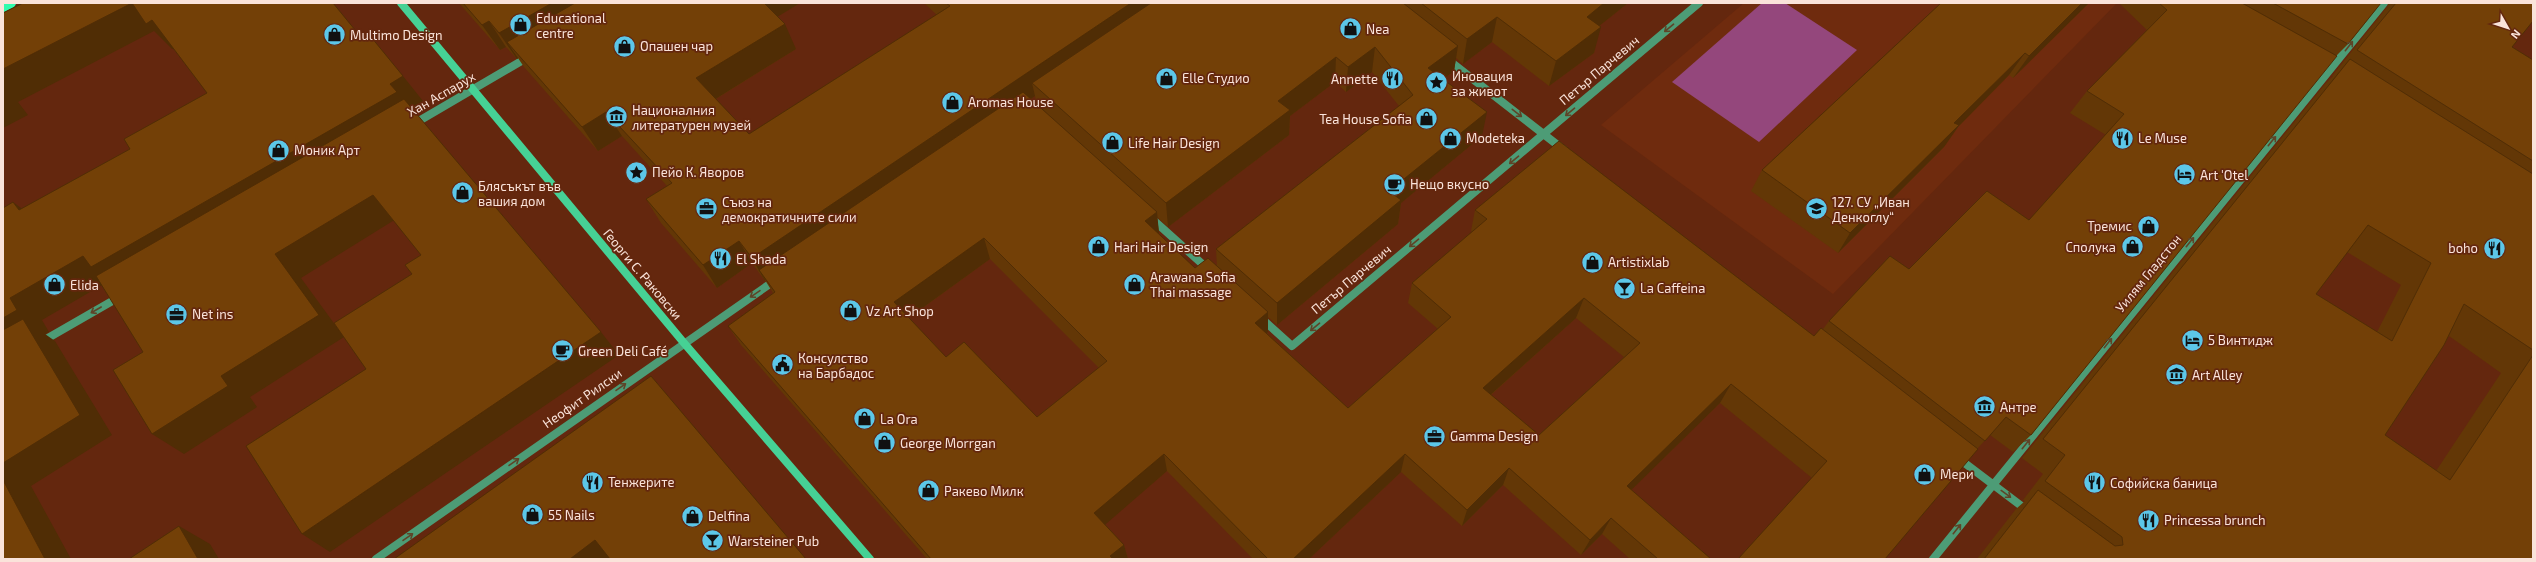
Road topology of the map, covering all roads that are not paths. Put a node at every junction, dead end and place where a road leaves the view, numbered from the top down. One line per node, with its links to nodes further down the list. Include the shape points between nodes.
1 (11, 3): 5 (main road)
2 (401, 3): 8 (street, Георги С. Раковски)
3 (1699, 3): 10 (street, Петър Парчевич, one-way to 10)
4 (2384, 3): 20 (street, Уилям Гладстон, one-way to 4)
5 (3, 7)
6 (537, 52): 8 (street, Хан Аспарух)
7 (1438, 52): 10 (street, one-way to 10)
8 (473, 90): 9 (street, Хан Аспарух); 17 (street, Георги С. Раковски)
9 (402, 131)
10 (1544, 134): 11 (street); 16 (street, Петър Парчевич, one-way to 16, via 1292,346)
11 (1568, 154)
12 (1146, 214): 14 (street)
13 (781, 276): 17 (street, Неофит Рилски, one-way to 17)
14 (1216, 277)
15 (127, 292): 18 (street, one-way to 18)
16 (1255, 312)
17 (684, 343): 22 (street, Неофит Рилски, one-way to 17); 23 (street, Георги С. Раковски)
18 (30, 349)
19 (1949, 451): 20 (street)
20 (1993, 485): 21 (street, one-way to 21); 24 (street, Уилям Гладстон, one-way to 20)
21 (2037, 517)
22 (376, 559)
23 (870, 559)
24 (1933, 559)

